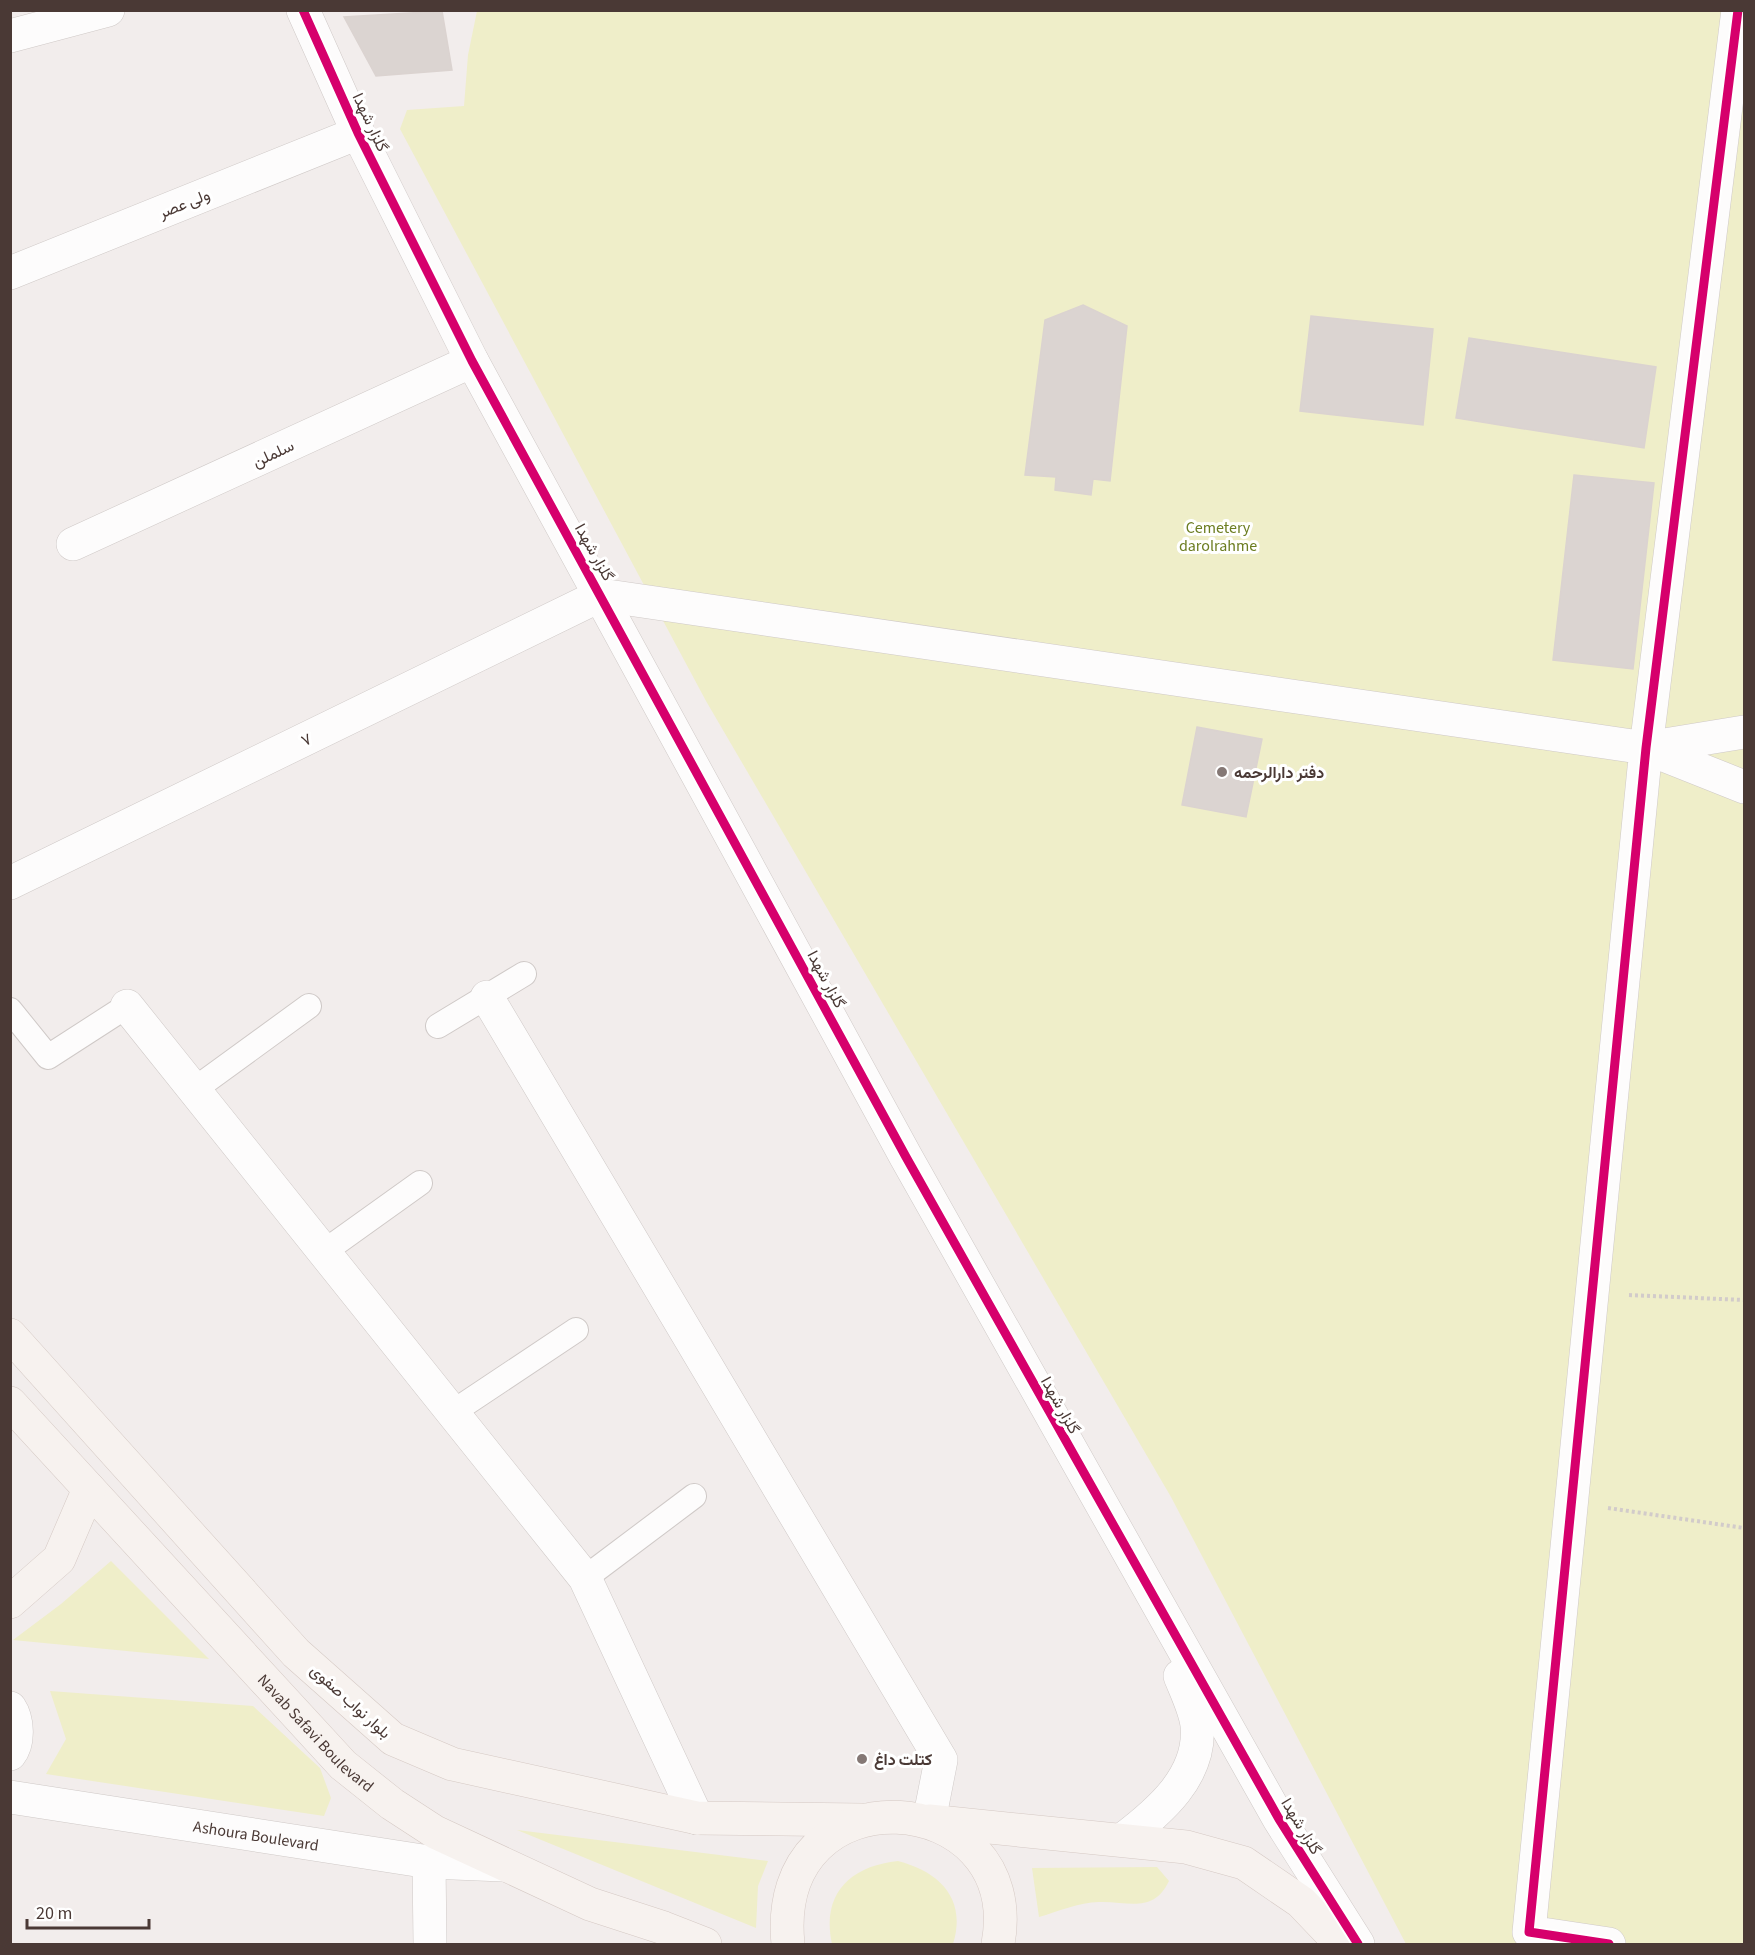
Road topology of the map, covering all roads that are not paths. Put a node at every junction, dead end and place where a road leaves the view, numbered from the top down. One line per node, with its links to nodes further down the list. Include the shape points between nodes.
1 (108, 10): 4 (street)
2 (303, 10): 5 (street, گلزار شهدا)
3 (1738, 10): 11 (street)
4 (10, 36)
5 (358, 133): 6 (street, ولی عصر); 7 (street, گلزار شهدا)
6 (10, 273)
7 (472, 361): 8 (street, سلملن); 9 (street, گلزار شهدا)
8 (73, 544)
9 (602, 595): 11 (street); 13 (street, ۷); 28 (street, گلزار شهدا)
10 (1744, 732): 11 (street)
11 (1646, 748): 12 (street); 47 (street, via 1529,1932)
12 (1744, 787)
13 (10, 883)
14 (524, 974): 15 (lane)
15 (487, 997): 19 (lane); 37 (street, via 941,1760)
16 (128, 1006): 18 (lane, via 48,1057); 20 (street)
17 (309, 1006): 20 (lane)
18 (10, 1010)
19 (438, 1026)
20 (195, 1089): 22 (street)
21 (420, 1183): 22 (lane)
22 (325, 1251): 26 (street)
23 (576, 1330): 26 (lane)
24 (10, 1335): 35 (main road, بلوار نواب صفوی, via 296,1653 393,1739 452,1764)
25 (10, 1403): 27 (main road, Navab Safavi Boulevard)
26 (453, 1412): 30 (street)
27 (89, 1489): 31 (main road, via 59,1559); 40 (main road, Navab Safavi Boulevard, via 343,1765 435,1832)
28 (1092, 1491): 38 (street, via 1176,1665 1197,1724 1195,1753 1179,1790); 46 (street, گلزار شهدا, via 1279,1819)
29 (694, 1496): 30 (lane)
30 (585, 1578): 35 (street)
31 (10, 1602)
32 (10, 1708): 33 (street, via 16,1733 14,1751)
33 (10, 1754)
34 (10, 1797): 39 (street, Ashoura Boulevard)
35 (698, 1818): 36 (main road, بلوار نواب صفوی)
36 (862, 1820): 37 (main road, via 896,1815); 43 (main road, via 833,1834 808,1857 793,1886 785,1918)
37 (929, 1821): 38 (main road); 44 (main road, via 959,1837 982,1862 997,1892 1002,1925)
38 (1122, 1839): 45 (main road, via 1186,1847 1244,1863 1301,1902)
39 (429, 1862): 40 (street, Ashoura Boulevard); 41 (street)
40 (503, 1864): 42 (main road, Navab Safavi Boulevard, via 590,1904)
41 (430, 1944)
42 (705, 1944)
43 (788, 1944)
44 (998, 1944)
45 (1341, 1944)
46 (1358, 1944)
47 (1609, 1944)

